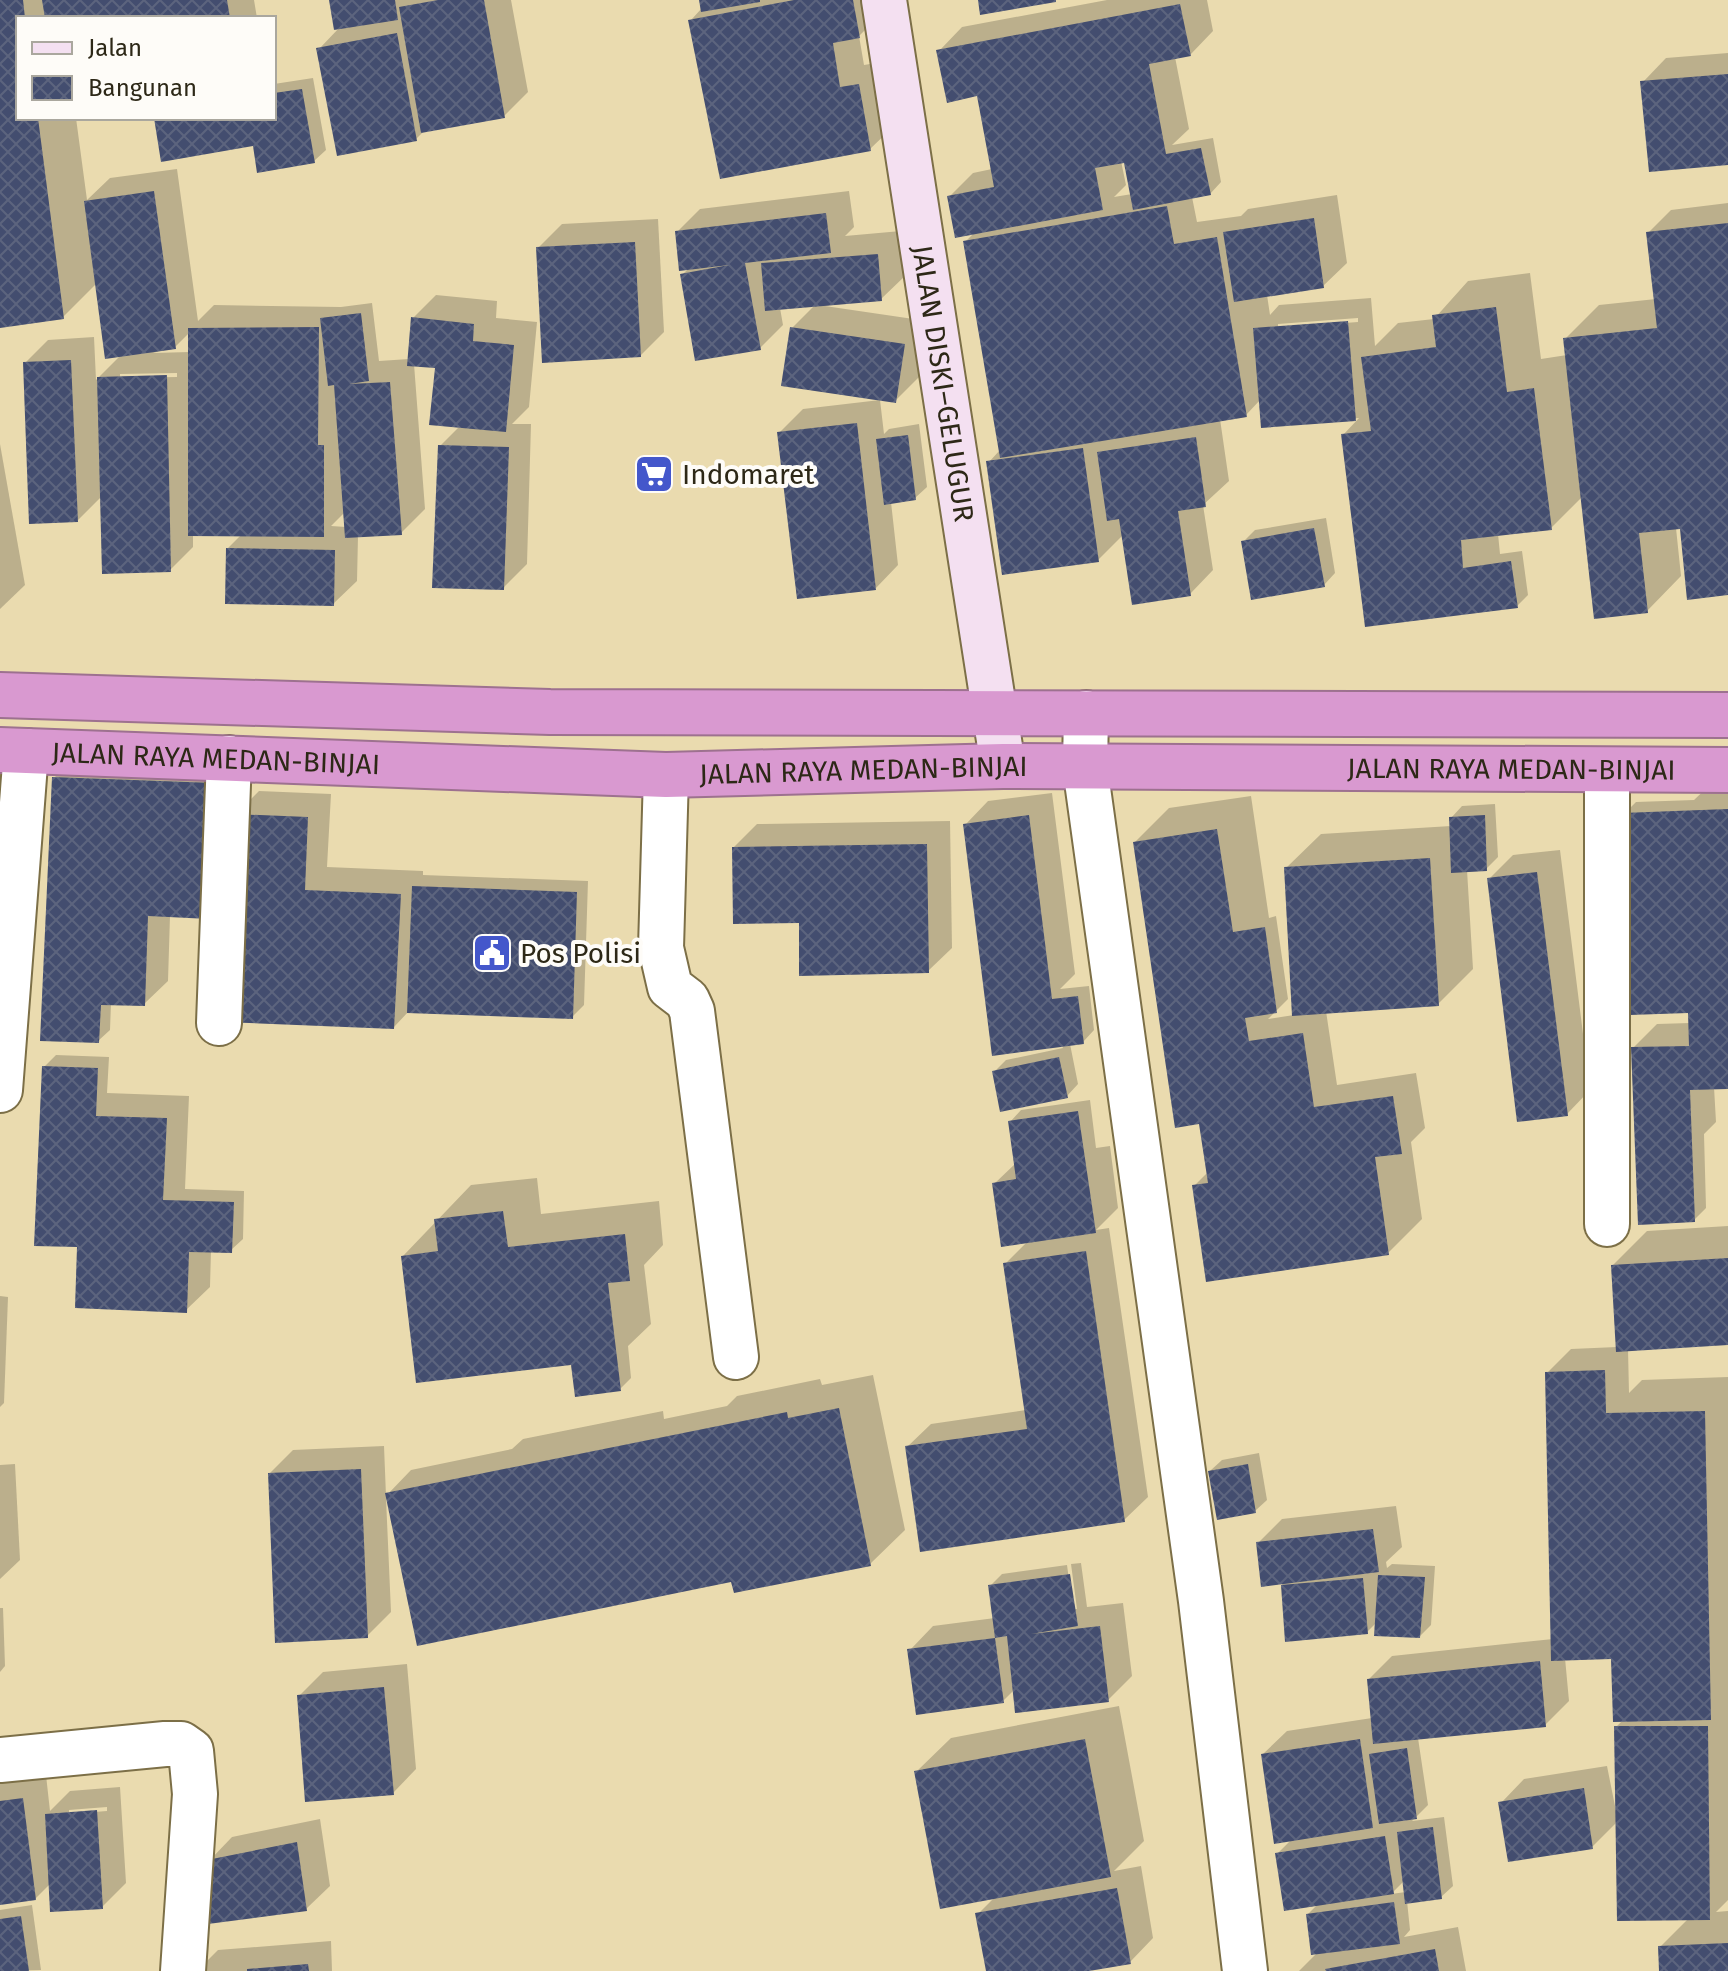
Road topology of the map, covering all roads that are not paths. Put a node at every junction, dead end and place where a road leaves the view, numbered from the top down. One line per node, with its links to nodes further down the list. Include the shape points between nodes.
1 (884, 0): 3 (main road, JALAN DISKI–GELUGUR)
2 (0, 695): 3 (highway, JALAN RAYA MEDAN-BINJAI, via 550,712)
3 (995, 711): 4 (highway, JALAN RAYA MEDAN-BINJAI); 8 (main road, JALAN DISKI–GELUGUR)
4 (1086, 713): 5 (highway, JALAN RAYA MEDAN-BINJAI); 9 (street)
5 (1728, 715)
6 (13, 750): 7 (highway, JALAN RAYA MEDAN-BINJAI); 14 (street)
7 (229, 758): 12 (highway, JALAN RAYA MEDAN-BINJAI); 13 (street)
8 (1003, 766): 9 (highway, JALAN RAYA MEDAN-BINJAI); 12 (highway, JALAN RAYA MEDAN-BINJAI)
9 (1085, 767): 10 (highway, JALAN RAYA MEDAN-BINJAI); 19 (street, via 1201,1601)
10 (1607, 770): 11 (highway, JALAN RAYA MEDAN-BINJAI); 15 (street)
11 (1728, 770)
12 (666, 775): 16 (street, via 661,948 670,987 692,1011)
13 (219, 1023)
14 (0, 1090)
15 (1607, 1224)
16 (736, 1357)
17 (0, 1760): 18 (street, via 165,1744 181,1744 191,1751 195,1794)
18 (183, 1971)
19 (1245, 1971)

